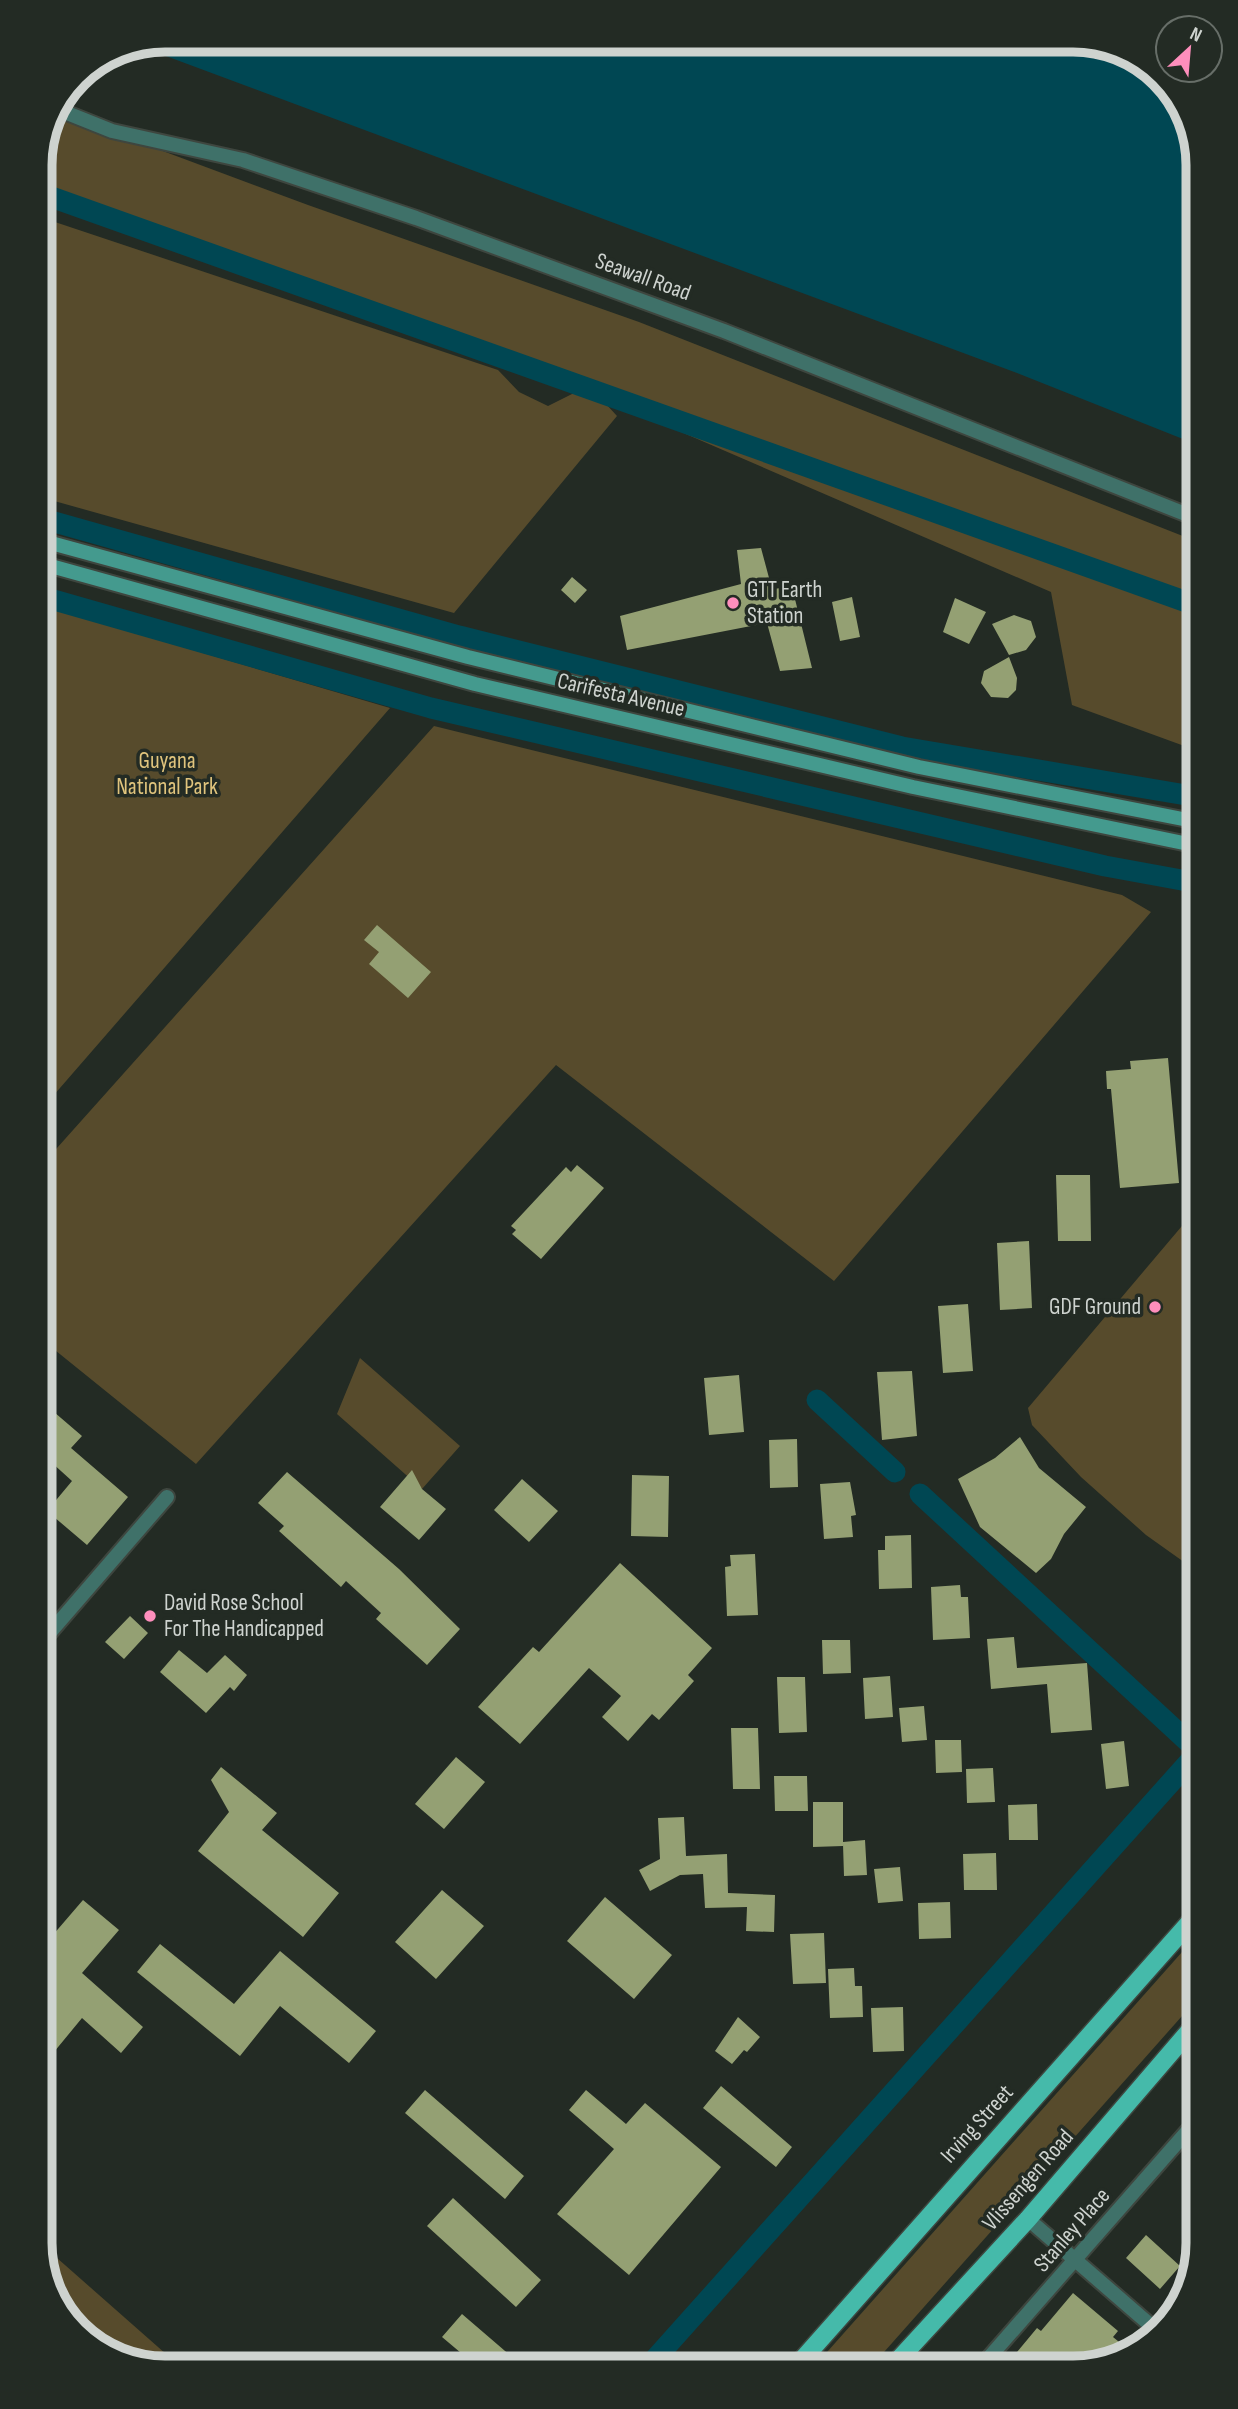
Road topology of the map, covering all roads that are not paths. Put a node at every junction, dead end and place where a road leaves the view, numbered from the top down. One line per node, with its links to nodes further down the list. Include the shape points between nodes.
1 (66, 113): 2 (street, Seawall Road, via 112,131 243,160 416,218 724,331)
2 (1186, 514)
3 (53, 544): 5 (main road, Carifesta Avenue, via 468,657 839,748)
4 (53, 567): 6 (main road, Carifesta Avenue, via 475,684 913,787)
5 (1186, 820)
6 (1186, 844)
7 (167, 1497): 8 (street)
8 (52, 1630)
9 (1186, 1927): 15 (main road, Irving Street)
10 (1186, 2035): 12 (main road, Vlissengen Road)
11 (1186, 2133): 13 (street, Stanley Place)
12 (1028, 2218): 13 (street); 16 (main road, Vlissengen Road)
13 (1077, 2260): 14 (street); 17 (street, Stanley Place)
14 (1150, 2325)
15 (806, 2356)
16 (902, 2356)
17 (991, 2356)

